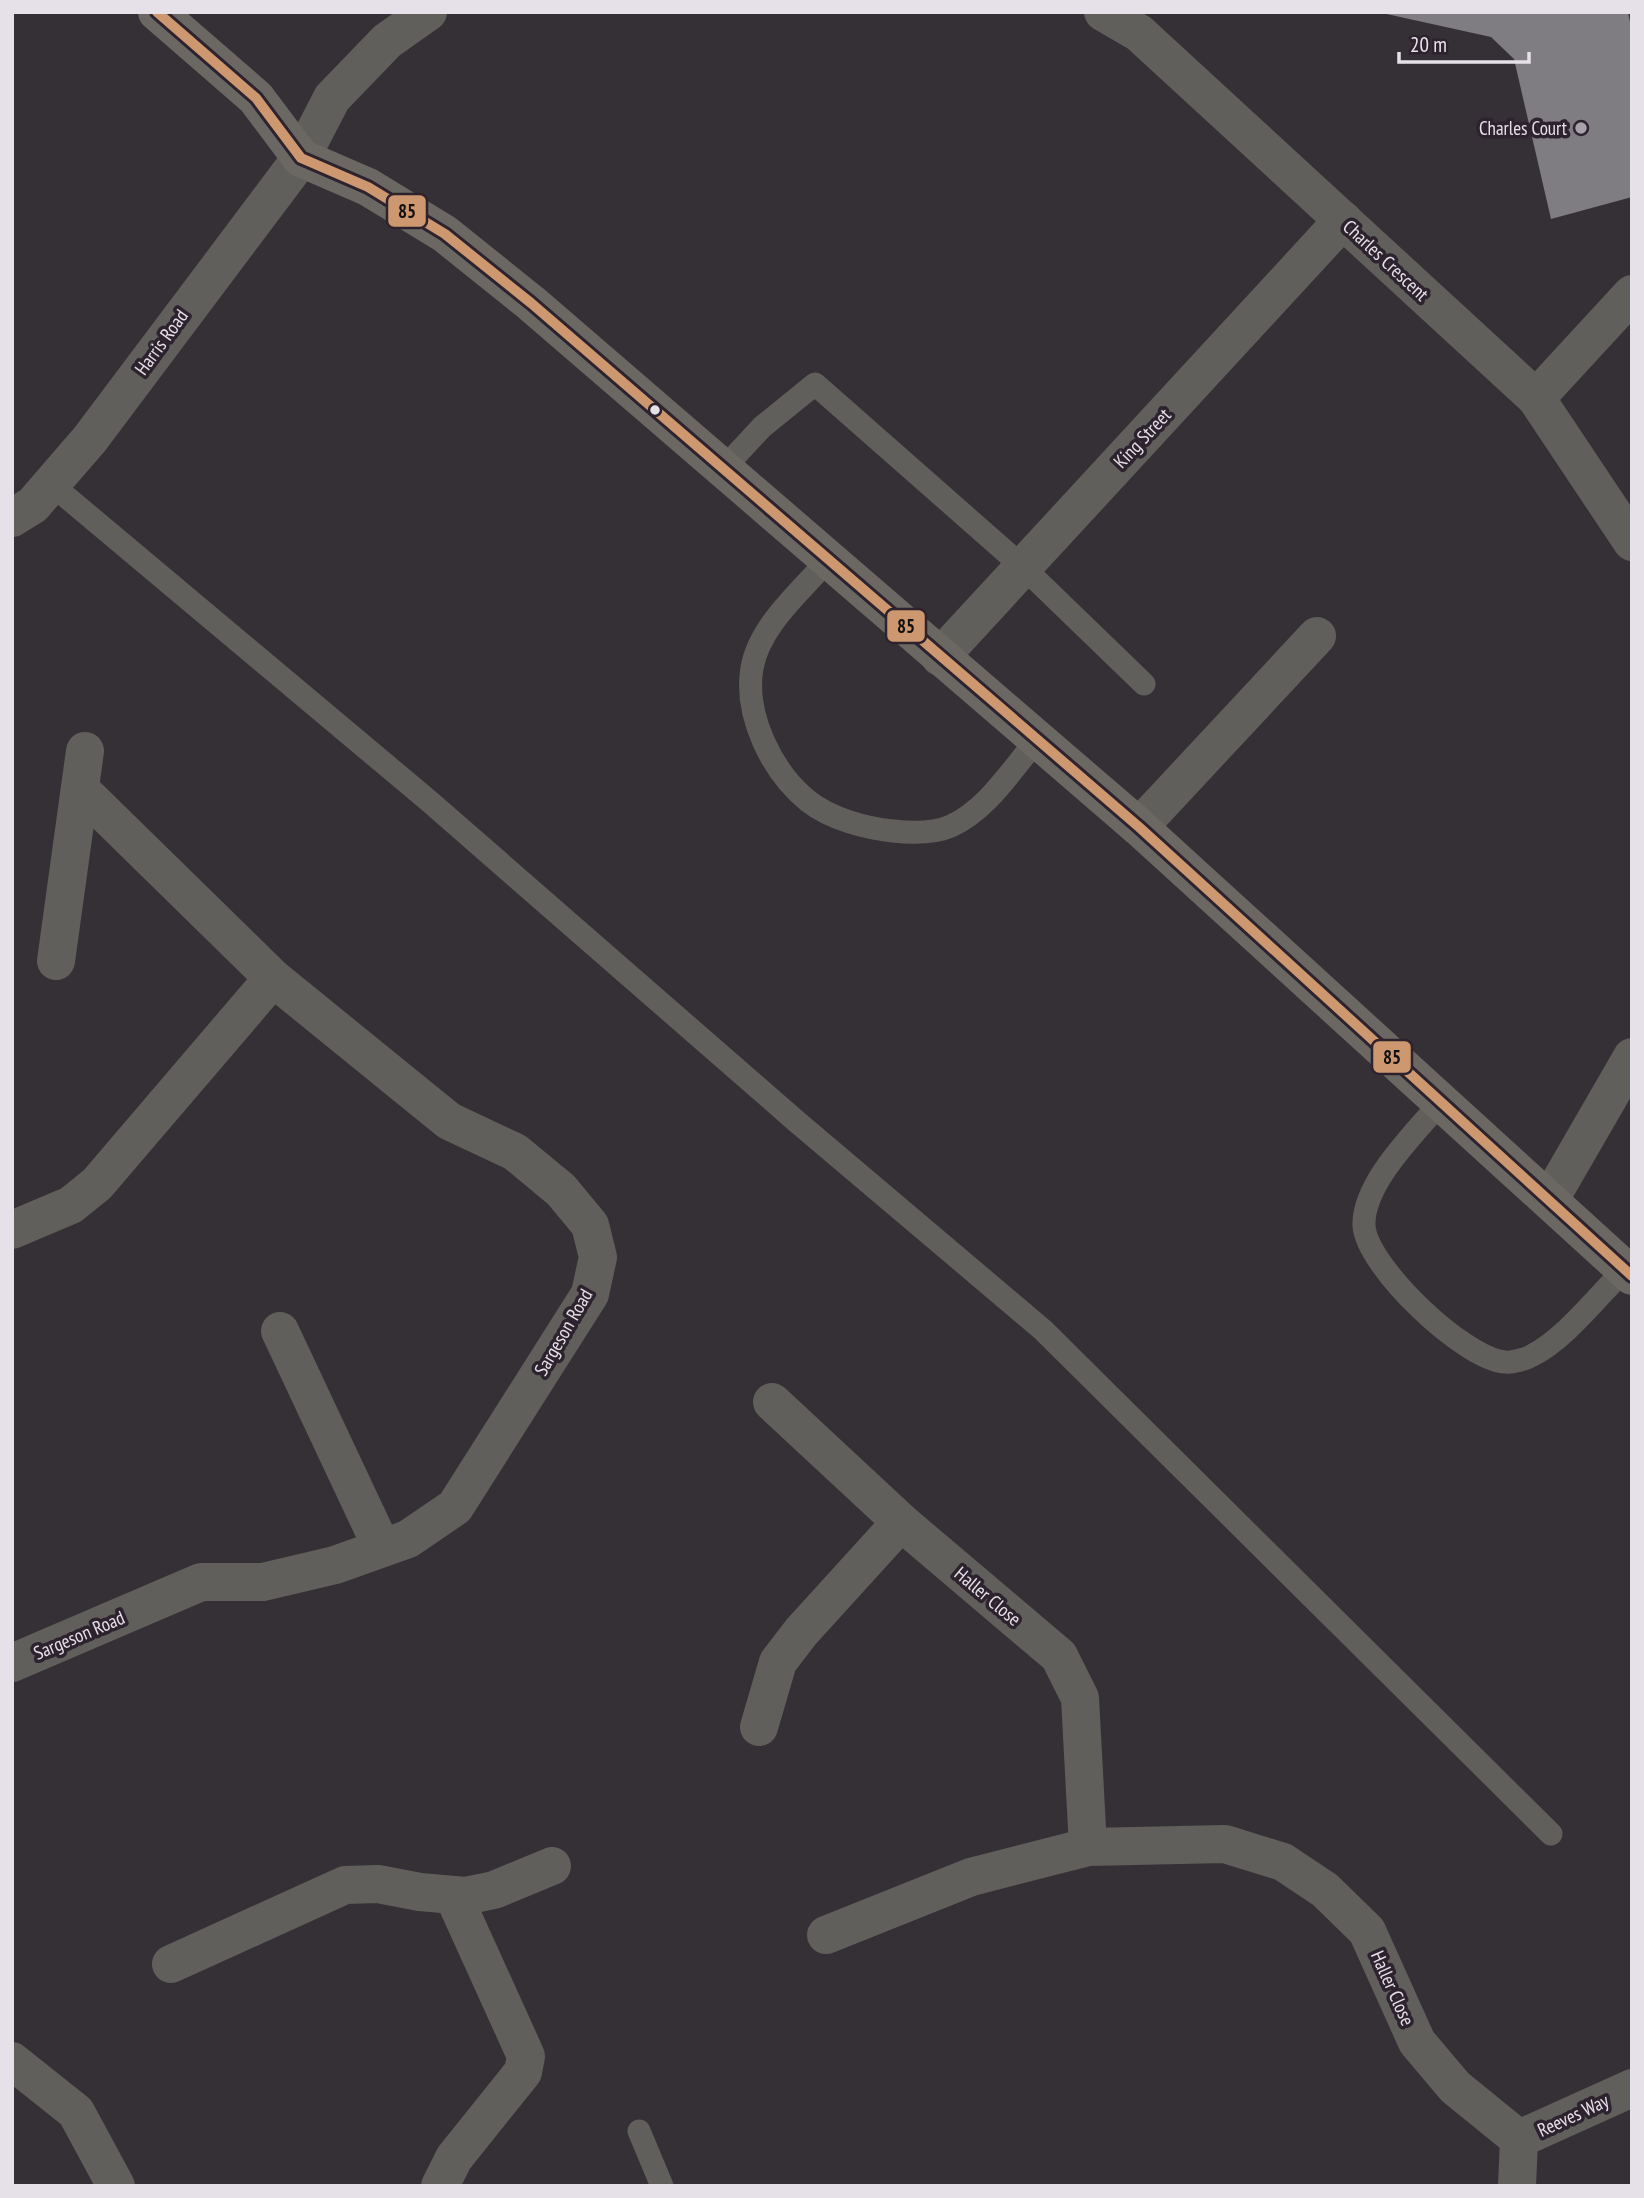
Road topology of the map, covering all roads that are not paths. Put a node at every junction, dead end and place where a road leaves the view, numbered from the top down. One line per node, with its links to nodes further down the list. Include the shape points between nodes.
1 (157, 12): 5 (street, via 256,98)
2 (428, 12): 5 (street, via 387,41 332,98)
3 (1103, 12): 4 (street, Charles Crescent)
4 (1149, 22): 6 (street, Charles Crescent)
5 (301, 158): 9 (street, via 368,187 445,234); 10 (street, Harris Road, via 90,439)
6 (1343, 220): 8 (street, Charles Crescent); 14 (street, King Street)
7 (1632, 294): 8 (street)
8 (1535, 398): 12 (street, Charles Crescent)
9 (723, 469): 13 (street); 14 (lane, via 762,427 815,384)
10 (51, 484): 11 (street, Harris Road, via 33,505); 35 (lane, via 429,800 1043,1330)
11 (12, 518)
12 (1632, 542)
13 (828, 560): 16 (street); 18 (lane, via 779,616 760,645 752,669 753,701 768,752 809,802 838,817 883,830 948,827 966,818 988,797)
14 (1023, 568): 16 (street, King Street); 17 (lane)
15 (1317, 636): 21 (street)
16 (940, 657): 18 (street)
17 (1144, 684)
18 (1037, 740): 21 (street)
19 (85, 751): 20 (street)
20 (80, 789): 22 (street); 23 (street, Sargeson Road)
21 (1139, 827): 25 (street)
22 (56, 961)
23 (273, 978): 27 (street, via 97,1184 71,1205); 32 (street, Sargeson Road, via 449,1121 515,1152 561,1189 590,1225 598,1257 590,1294 455,1507 408,1539)
24 (1632, 1057): 26 (street)
25 (1442, 1101): 26 (street); 28 (lane, via 1377,1183 1364,1227 1380,1264 1414,1303 1465,1344 1505,1362 1531,1357)
26 (1550, 1199): 28 (street)
27 (12, 1230)
28 (1628, 1272)
29 (279, 1331): 32 (street)
30 (772, 1402): 31 (street, Haller Close)
31 (901, 1522): 34 (street, via 778,1662); 36 (street, Haller Close, via 1059,1656 1080,1698)
32 (382, 1548): 33 (street, Sargeson Road, via 263,1582 201,1582)
33 (12, 1663)
34 (759, 1727)
35 (1551, 1834)
36 (1088, 1847): 39 (street, Haller Close, via 971,1877); 44 (street, Haller Close, via 1225,1844 1283,1862 1325,1890 1367,1931 1417,2042 1455,2087)
37 (552, 1866): 38 (street, via 494,1890)
38 (453, 1895): 40 (street, via 378,1884 345,1885); 46 (street, via 526,2056 523,2072 454,2158)
39 (827, 1935)
40 (171, 1964)
41 (12, 2061): 45 (street, via 76,2112)
42 (1632, 2088): 44 (street, Reeves Way)
43 (639, 2131): 47 (lane)
44 (1519, 2139): 48 (street, Reeves Way)
45 (116, 2186)
46 (440, 2186)
47 (662, 2186)
48 (1517, 2186)

